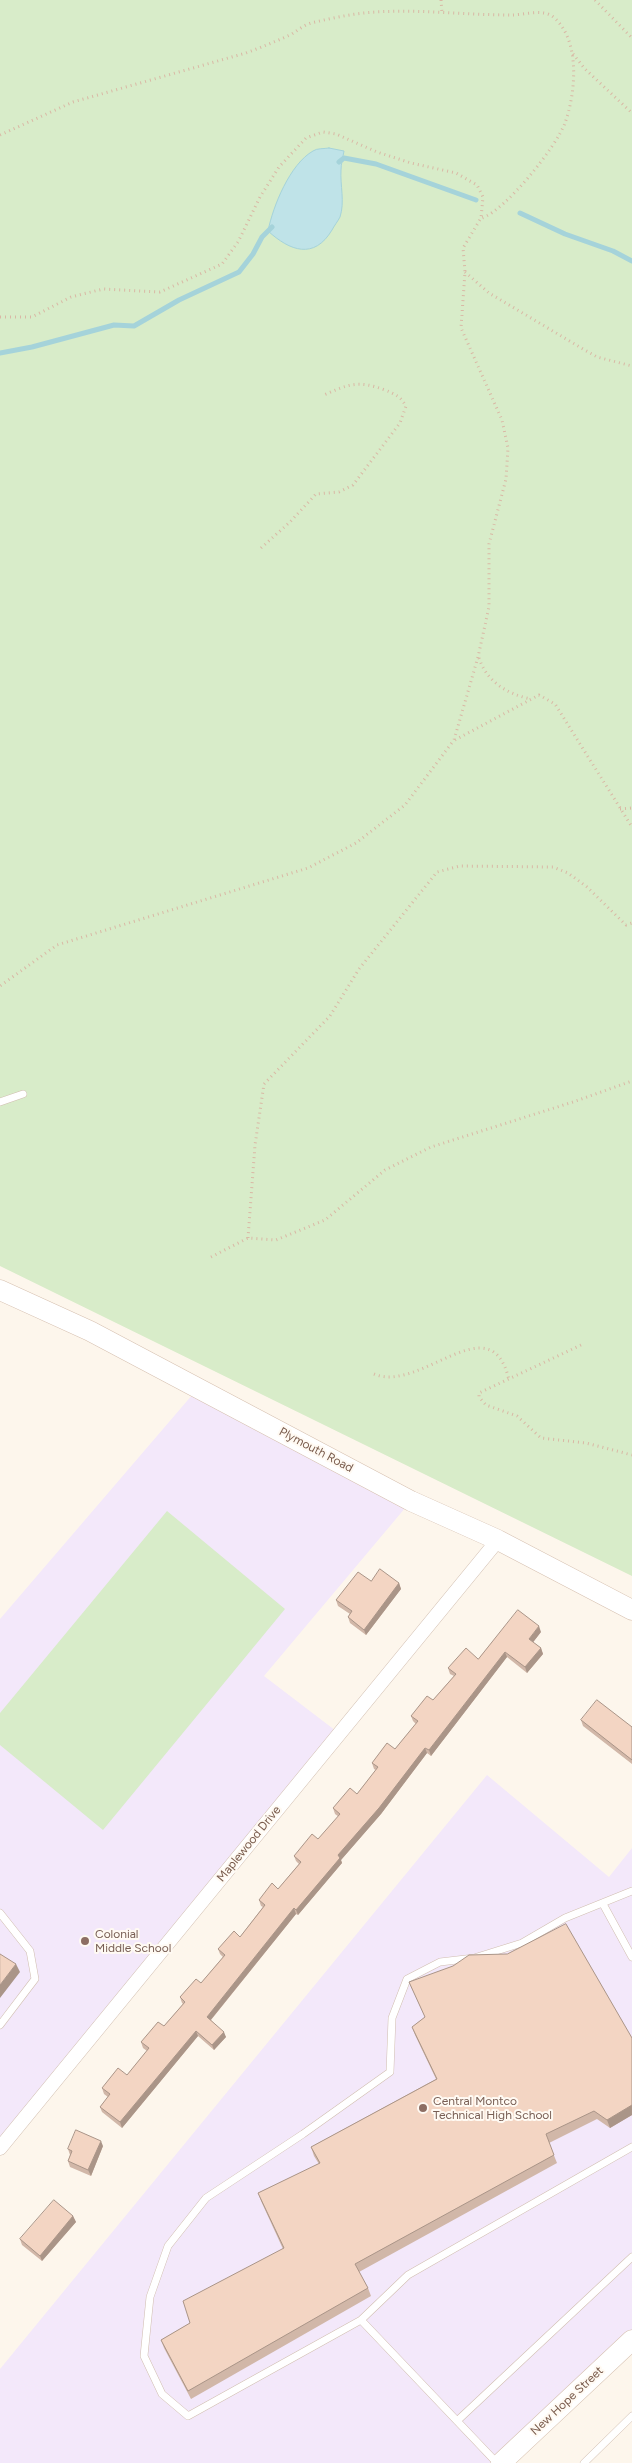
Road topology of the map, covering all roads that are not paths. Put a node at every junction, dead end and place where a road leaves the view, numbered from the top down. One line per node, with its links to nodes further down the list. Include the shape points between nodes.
1 (23, 1094): 2 (lane)
2 (0, 1102)
3 (0, 1290): 4 (street, Plymouth Road, via 90,1331 411,1501)
4 (498, 1540): 5 (street, Plymouth Road); 12 (street, Maplewood Drive)
5 (632, 1610)
6 (632, 1891): 7 (lane)
7 (603, 1904): 9 (lane); 14 (lane, via 565,1918 522,1943 474,1958 440,1962 407,1979 392,2018 390,2072 206,2198 168,2246 150,2297 144,2356 162,2394 188,2416)
8 (0, 1913): 10 (lane, via 30,1951 35,1979)
9 (632, 1957)
10 (0, 2025)
11 (632, 2147): 14 (lane, via 408,2275)
12 (0, 2148)
13 (632, 2257): 17 (lane)
14 (361, 2320): 17 (lane)
15 (632, 2340): 19 (street, New Hope Street)
16 (632, 2416): 20 (lane)
17 (457, 2421): 18 (lane)
18 (497, 2463)
19 (501, 2463)
20 (584, 2463)

